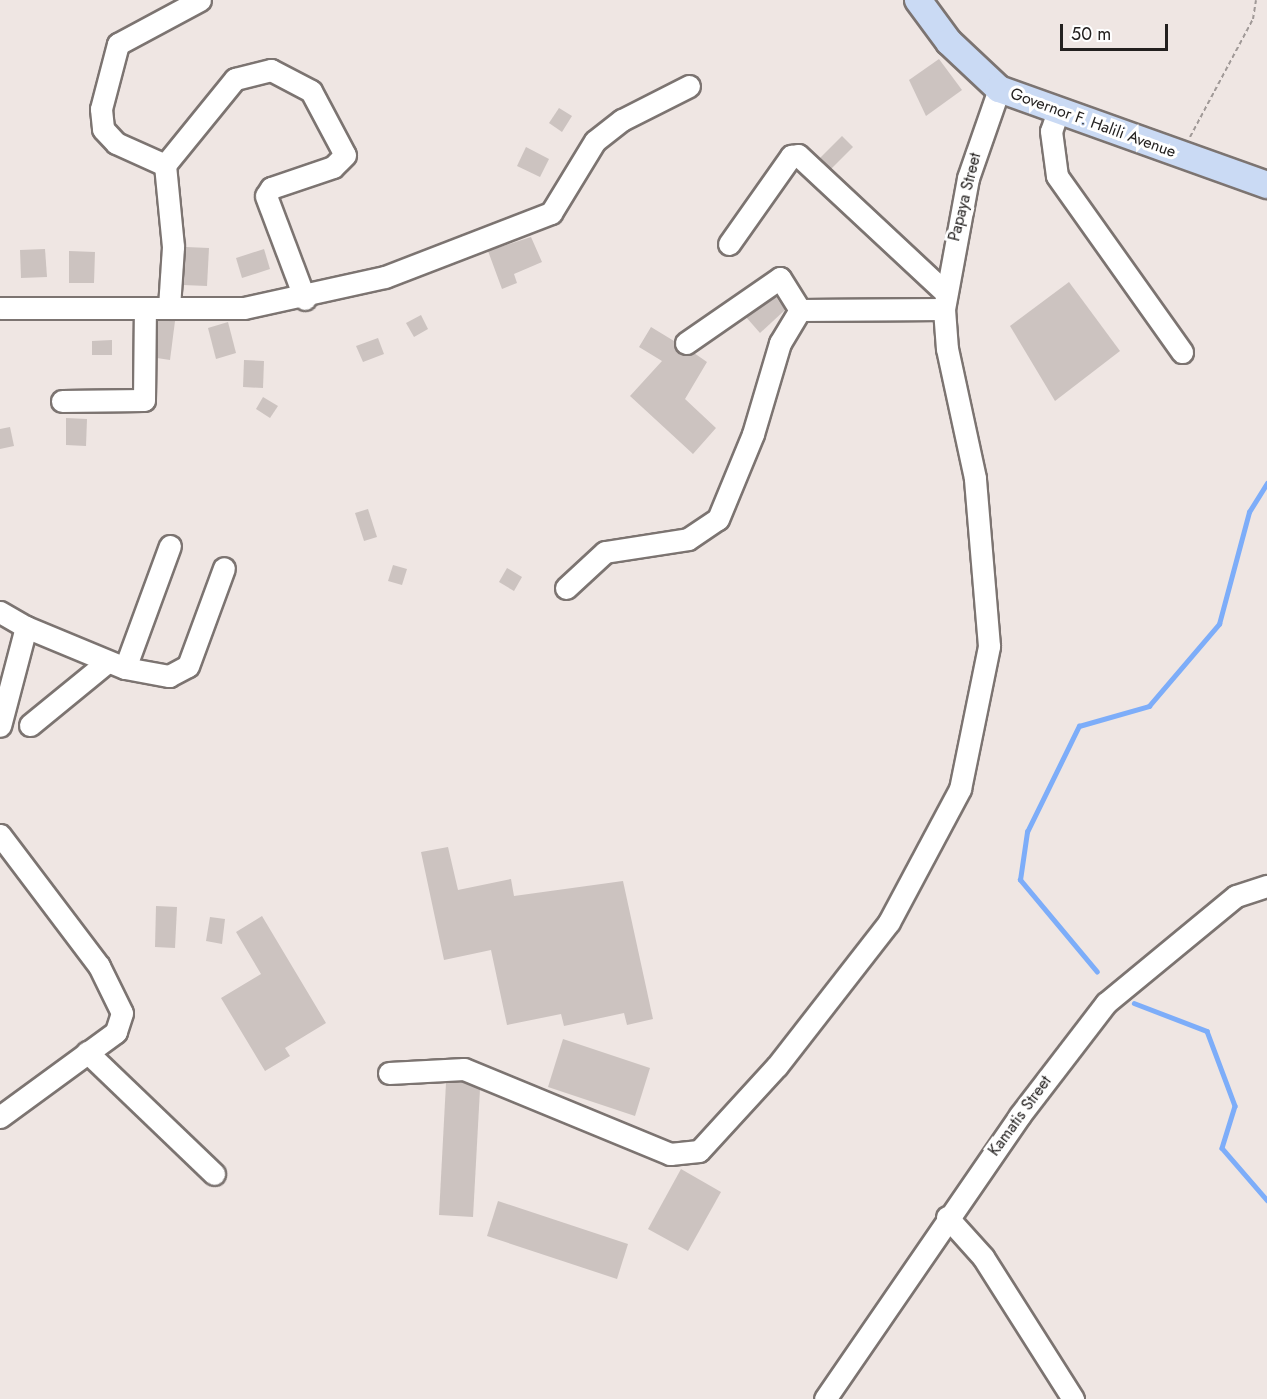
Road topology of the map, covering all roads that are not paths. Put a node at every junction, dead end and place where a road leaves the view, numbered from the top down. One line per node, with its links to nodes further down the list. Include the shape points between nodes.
1 (200, 0): 6 (street, via 118,44 104,99 103,129 116,143)
2 (918, 0): 4 (main road, Governor F. Halili Avenue, via 949,42)
3 (689, 86): 9 (street, via 621,120 595,141 551,213 385,277)
4 (999, 89): 5 (main road, Governor F. Halili Avenue); 10 (street, Papaya Street, via 968,178)
5 (1057, 114): 7 (main road, Governor F. Halili Avenue); 16 (street, via 1051,132 1058,176)
6 (165, 165): 9 (street, via 236,79 271,70 311,91 345,155 333,167 270,188 266,196); 12 (street, via 173,247)
7 (1267, 185)
8 (729, 244): 10 (street, via 786,162 798,155)
9 (305, 299): 12 (street, via 244,308)
10 (945, 300): 14 (street); 29 (street, Papaya Street, via 947,348 975,478 989,646 960,789 889,922 771,1074 699,1151 670,1154 464,1069)
11 (145, 308): 12 (street); 13 (street); 17 (street, via 144,400)
12 (169, 308)
13 (0, 309)
14 (800, 310): 15 (street, via 780,278); 20 (street, via 780,343 753,434 718,519 688,539 604,552)
15 (686, 343)
16 (1182, 352)
17 (62, 401)
18 (170, 546): 23 (street)
19 (224, 568): 23 (street, via 188,666 169,676)
20 (566, 588)
21 (0, 612): 22 (street)
22 (26, 627): 23 (street); 25 (street)
23 (116, 665): 24 (street)
24 (30, 725)
25 (0, 726)
26 (0, 836): 28 (street, via 115,996 121,1023)
27 (1267, 886): 32 (street, Kamatis Street, via 1236,896 1106,1003)
28 (87, 1052): 30 (street); 31 (street)
29 (389, 1072)
30 (0, 1117)
31 (214, 1174)
32 (947, 1217): 33 (street, Kamatis Street); 36 (street, via 983,1257)
33 (839, 1377): 34 (street, Kamatis Street); 35 (street)
34 (825, 1399)
35 (844, 1399)
36 (1073, 1399)

